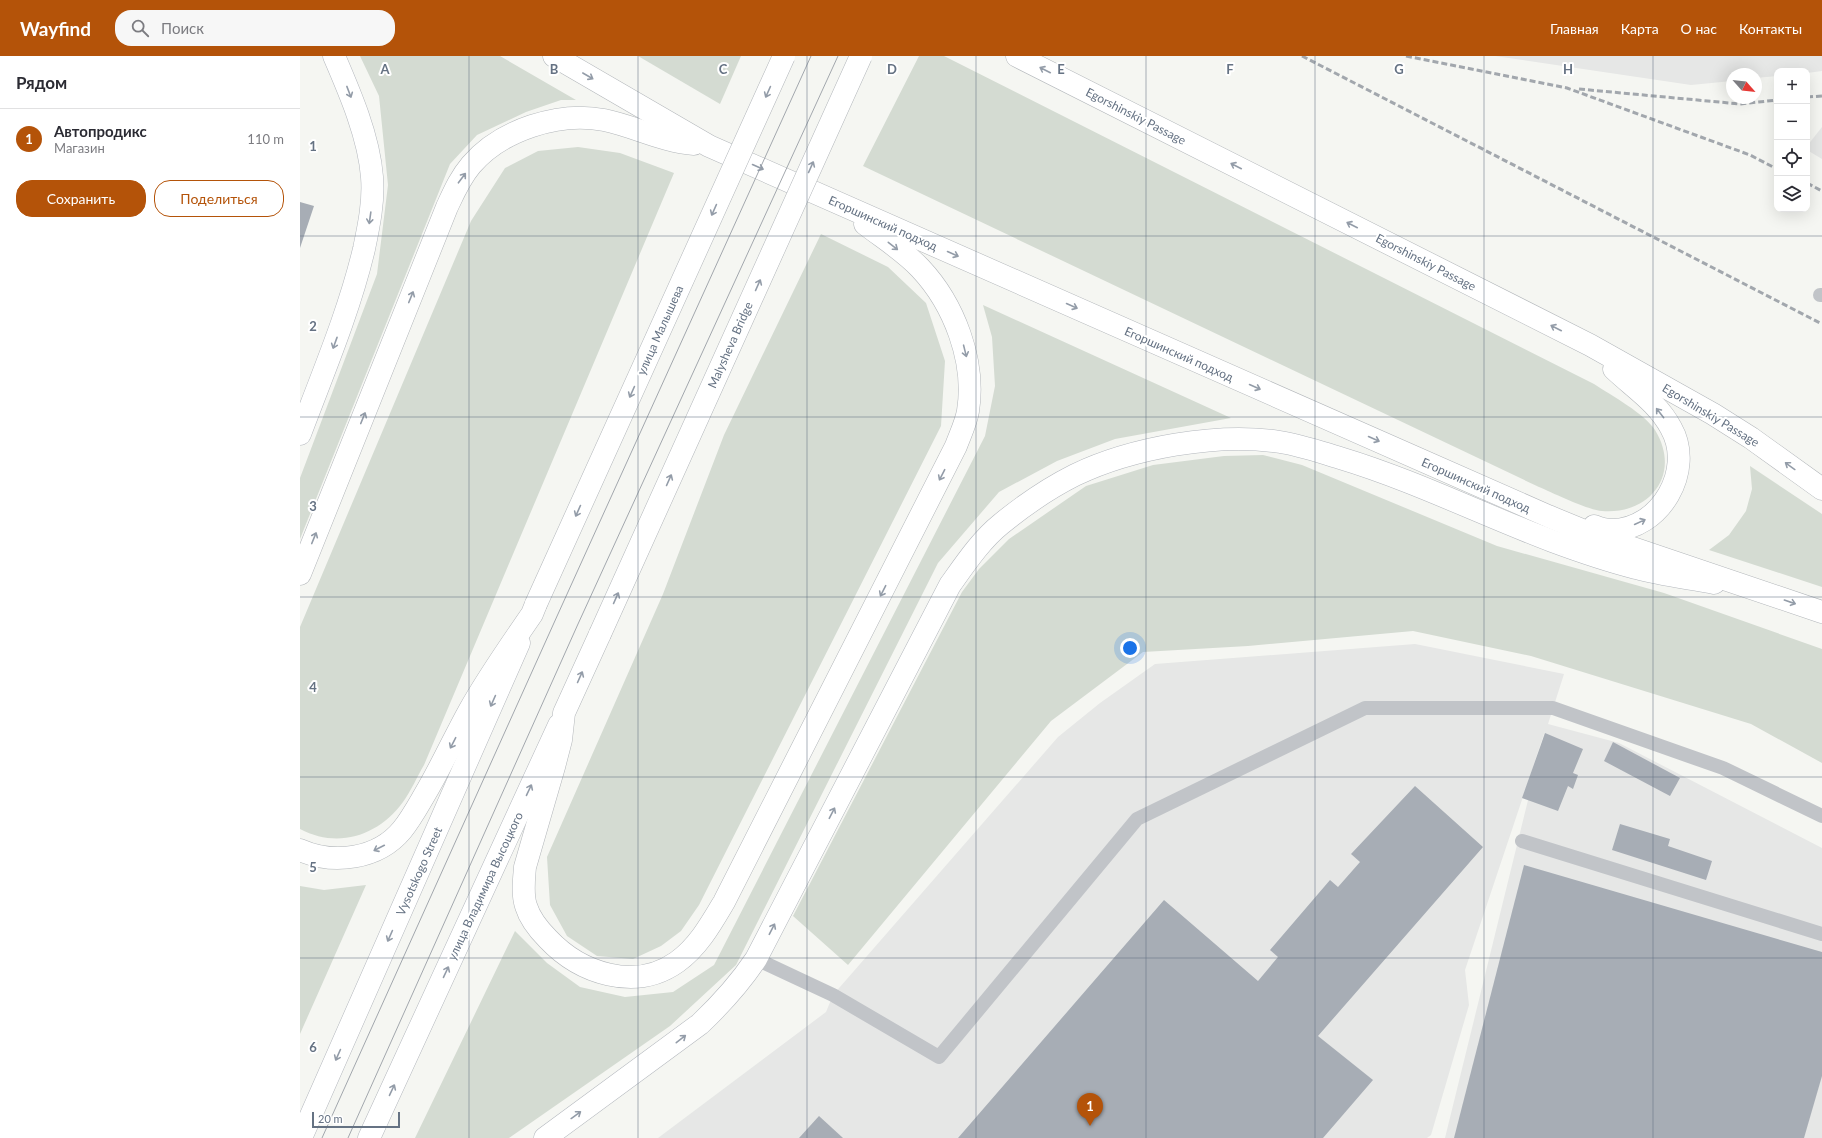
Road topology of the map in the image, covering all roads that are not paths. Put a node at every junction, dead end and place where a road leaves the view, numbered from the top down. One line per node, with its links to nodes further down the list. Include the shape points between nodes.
1 (334, 56): 9 (main road, one-way to 9, via 359,117 372,176 372,201 358,273 336,341)
2 (554, 56): 6 (main road, Егоршинский подход, one-way to 6)
3 (784, 56): 14 (main road, улица Малышева, one-way to 14, bridge)
4 (861, 56): 16 (main road, Malysheva Bridge, one-way to 4, bridge)
5 (1017, 56): 8 (main road, Egorshinskiy Passage, one-way to 5)
6 (709, 146): 7 (main road, Егоршинский подход, one-way to 7); 12 (main road, one-way to 6, via 447,207 458,183 472,165 505,138 550,121 568,119 603,120 687,144)
7 (840, 204): 11 (main road, Егоршинский подход, one-way to 11); 17 (main road, one-way to 17, via 920,268 936,290 958,328 966,351 969,370 968,412 956,446 724,902 709,928 693,948 676,962 656,972 621,977 609,975 575,961 539,930 525,905 525,867 561,740)
8 (1590, 345): 10 (main road, Egorshinskiy Passage, one-way to 8, via 1714,414); 11 (main road, one-way to 8, via 1611,530 1635,525 1650,518 1661,507 1678,474 1680,456 1671,427 1646,396)
9 (300, 434)
10 (1822, 489)
11 (1548, 516): 13 (main road, Егоршинский подход)
12 (300, 574)
13 (1758, 591): 15 (main road, Егоршинский подход, one-way to 15); 22 (main road, one-way to 13, via 950,585 1000,525 1031,501 1075,476 1119,458 1219,440 1254,438 1282,442 1365,466 1552,541 1636,568)
14 (534, 609): 20 (main road, one-way to 20, via 487,679 445,759 402,830 385,845 369,853 349,858 325,858); 23 (main road, Vysotskogo Street, one-way to 23)
15 (1822, 612)
16 (600, 634): 17 (main road, улица Владимира Высоцкого, one-way to 16)
17 (564, 713): 24 (main road, улица Владимира Высоцкого, one-way to 17)
18 (1822, 816): 22 (lane, via 1723,768 1553,708 1365,708 1137,819 939,1057 833,995)
19 (1522, 841): 21 (lane)
20 (300, 850)
21 (1822, 934)
22 (756, 959): 25 (main road, one-way to 22, via 700,1024 729,995)
23 (301, 1138)
24 (370, 1138)
25 (545, 1138)

